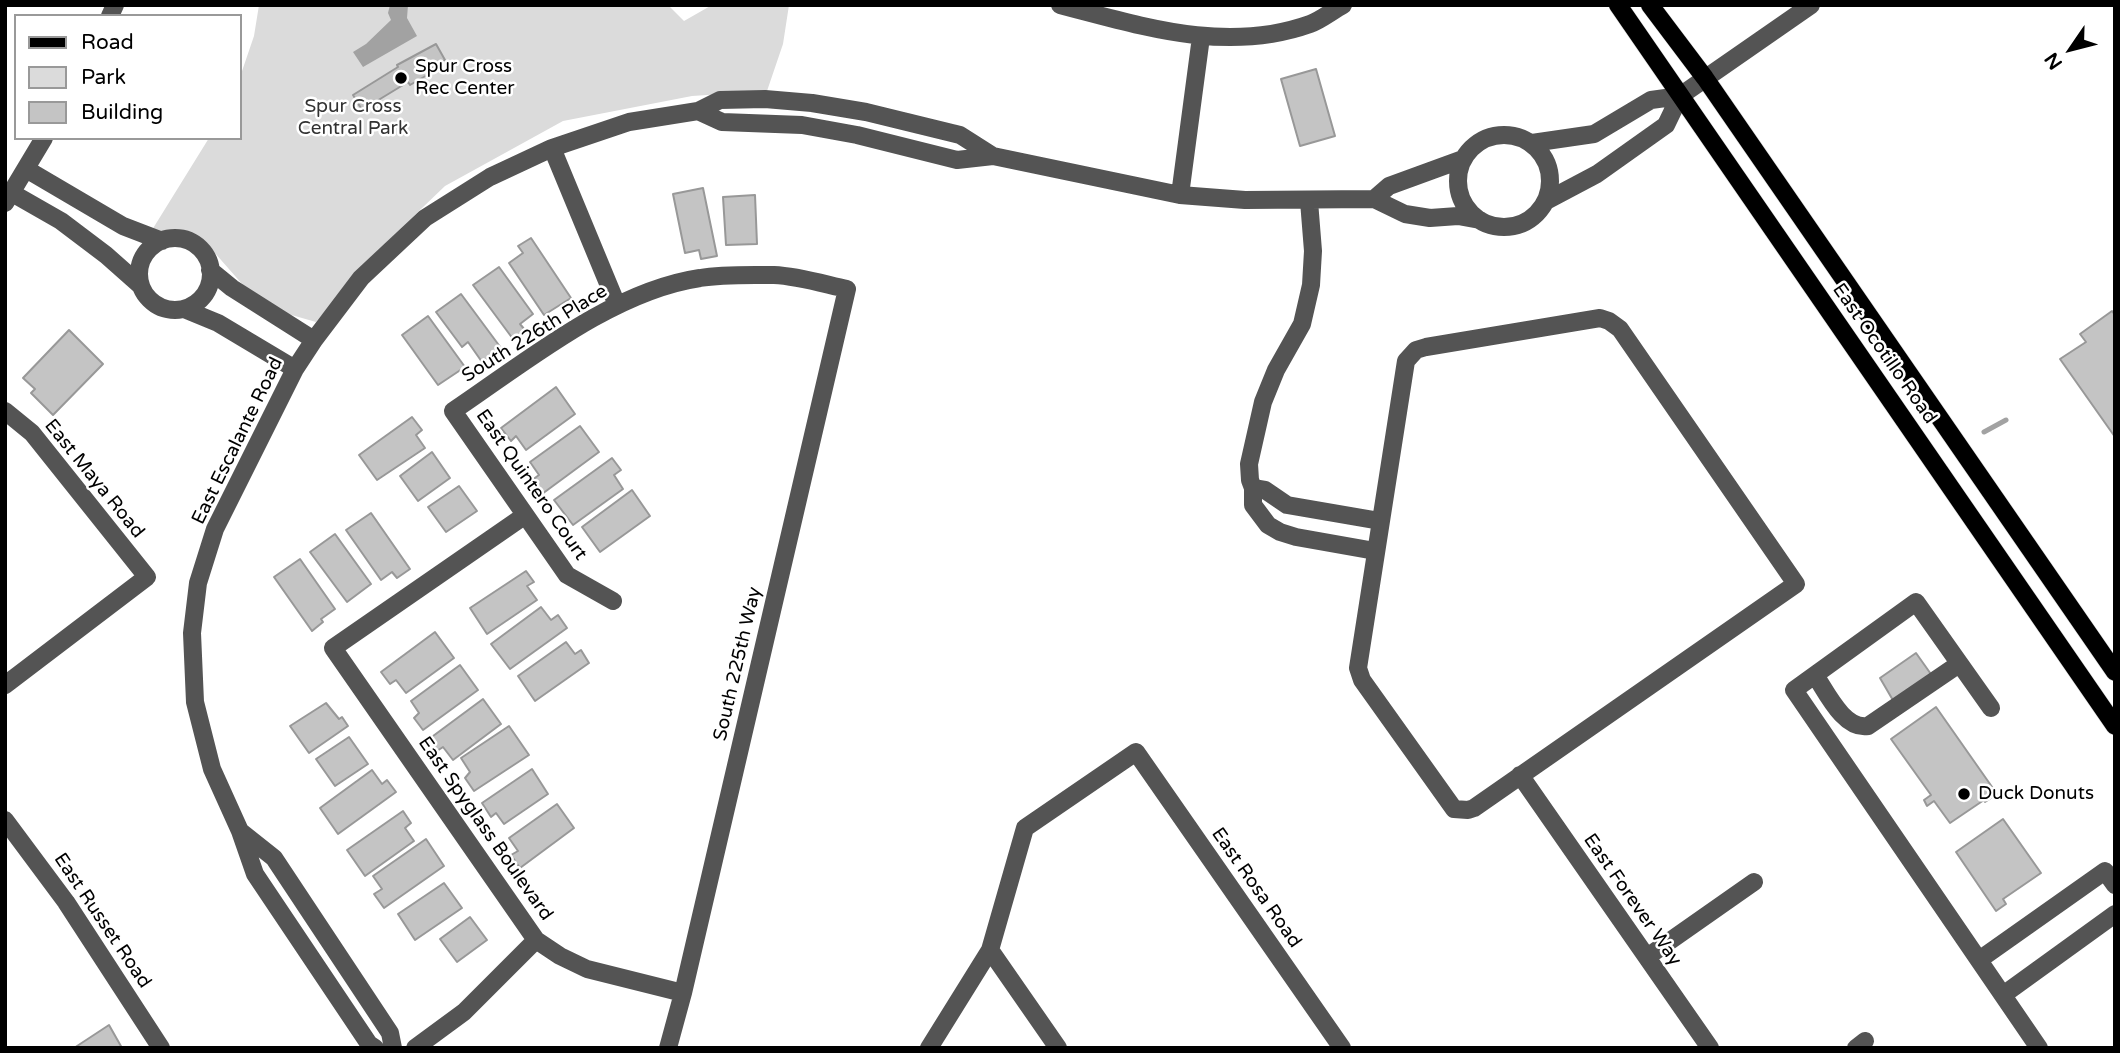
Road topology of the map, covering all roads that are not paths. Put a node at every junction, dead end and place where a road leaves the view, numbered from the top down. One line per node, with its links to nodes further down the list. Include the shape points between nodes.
1 (1060, 5): 6 (street)
2 (1343, 5): 6 (street, via 1313,23 1271,36)
3 (1618, 5): 8 (main road, East Ocotillo Road)
4 (1650, 5): 7 (main road, East Ocotillo Road)
5 (1811, 5): 7 (street)
6 (1201, 37): 16 (street)
7 (1705, 78): 8 (street); 38 (main road, East Ocotillo Road)
8 (1680, 96): 11 (street, via 1651,100 1594,134); 20 (street, via 1666,125 1597,174); 42 (main road, East Ocotillo Road)
9 (698, 111): 12 (street, East Escalante Road, via 629,121); 13 (street, via 722,122 802,125 957,160); 13 (street, East Escalante Road, via 720,100 812,103 960,135)
10 (43, 140): 15 (street)
11 (1532, 143): 14 (street, via 1507,134 1494,135 1481,140); 20 (street, via 1550,170)
12 (552, 148): 26 (street); 28 (street, East Escalante Road, via 490,177 425,218 360,278)
13 (993, 156): 16 (street)
14 (1463, 159): 18 (street, via 1389,186); 21 (street, via 1458,186 1462,200)
15 (26, 169): 17 (street); 22 (street, via 123,226)
16 (1180, 195): 19 (street)
17 (8, 198): 24 (street, via 61,221)
18 (1374, 199): 19 (street); 21 (street, via 1405,214)
19 (1308, 201): 32 (street, via 1311,285 1302,324 1264,402 1249,464)
20 (1546, 201): 21 (street, via 1529,220 1517,225)
21 (1480, 220)
22 (162, 241): 23 (street, via 183,239 193,244 202,250); 24 (street, via 145,254)
23 (210, 270): 27 (street, via 207,290); 28 (street)
24 (141, 286): 27 (street, via 153,303)
25 (847, 289): 26 (street, South 226th Place, via 777,275 699,278); 53 (street, South 225th Way)
26 (617, 305): 31 (street, South 226th Place)
27 (184, 309): 29 (street, via 218,323)
28 (310, 346): 29 (street, East Escalante Road)
29 (295, 369): 45 (street, East Escalante Road, via 215,529 198,583 192,633 195,702 212,769)
30 (5, 411): 40 (street, East Maya Road, via 32,433 147,577)
31 (453, 411): 33 (street, East Quintero Court)
32 (1254, 488): 34 (street, via 1287,505); 35 (street, via 1258,513 1280,532)
33 (524, 516): 36 (street, East Quintero Court, via 567,575); 49 (street, East Spyglass Boulevard, via 333,648)
34 (1380, 521): 35 (street); 43 (street, via 1410,354 1426,347 1600,318 1620,328 1796,584)
35 (1375, 551): 43 (street, via 1359,674 1454,809 1474,808)
36 (613, 601)
37 (1959, 664): 39 (street, via 1860,727 1845,719); 39 (street, via 1916,601); 41 (street)
38 (2115, 672)
39 (1815, 675): 52 (street, via 1794,690)
40 (5, 685)
41 (1991, 708)
42 (2115, 726)
43 (1520, 775): 51 (street, East Forever Way)
44 (5, 820): 55 (street, East Russet Road, via 66,902)
45 (240, 831): 56 (street, East Escalante Road, via 255,874); 57 (street, East Escalante Road, via 274,858 390,1033)
46 (1754, 882): 51 (street)
47 (2115, 885): 52 (street, via 2105,871)
48 (2115, 914): 54 (street)
49 (536, 940): 53 (street, East Spyglass Boulevard, via 587,969); 58 (street, via 464,1012)
50 (990, 950): 60 (street); 61 (street); 62 (street, East Rosa Road, via 1025,828 1136,752)
51 (1647, 957): 63 (street, East Forever Way)
52 (1979, 960): 54 (street)
53 (683, 993): 59 (street, South 225th Way)
54 (2003, 995): 64 (street)
55 (161, 1048)
56 (375, 1048)
57 (393, 1048)
58 (415, 1048)
59 (668, 1048)
60 (929, 1048)
61 (1058, 1048)
62 (1342, 1048)
63 (1710, 1048)
64 (2039, 1048)

